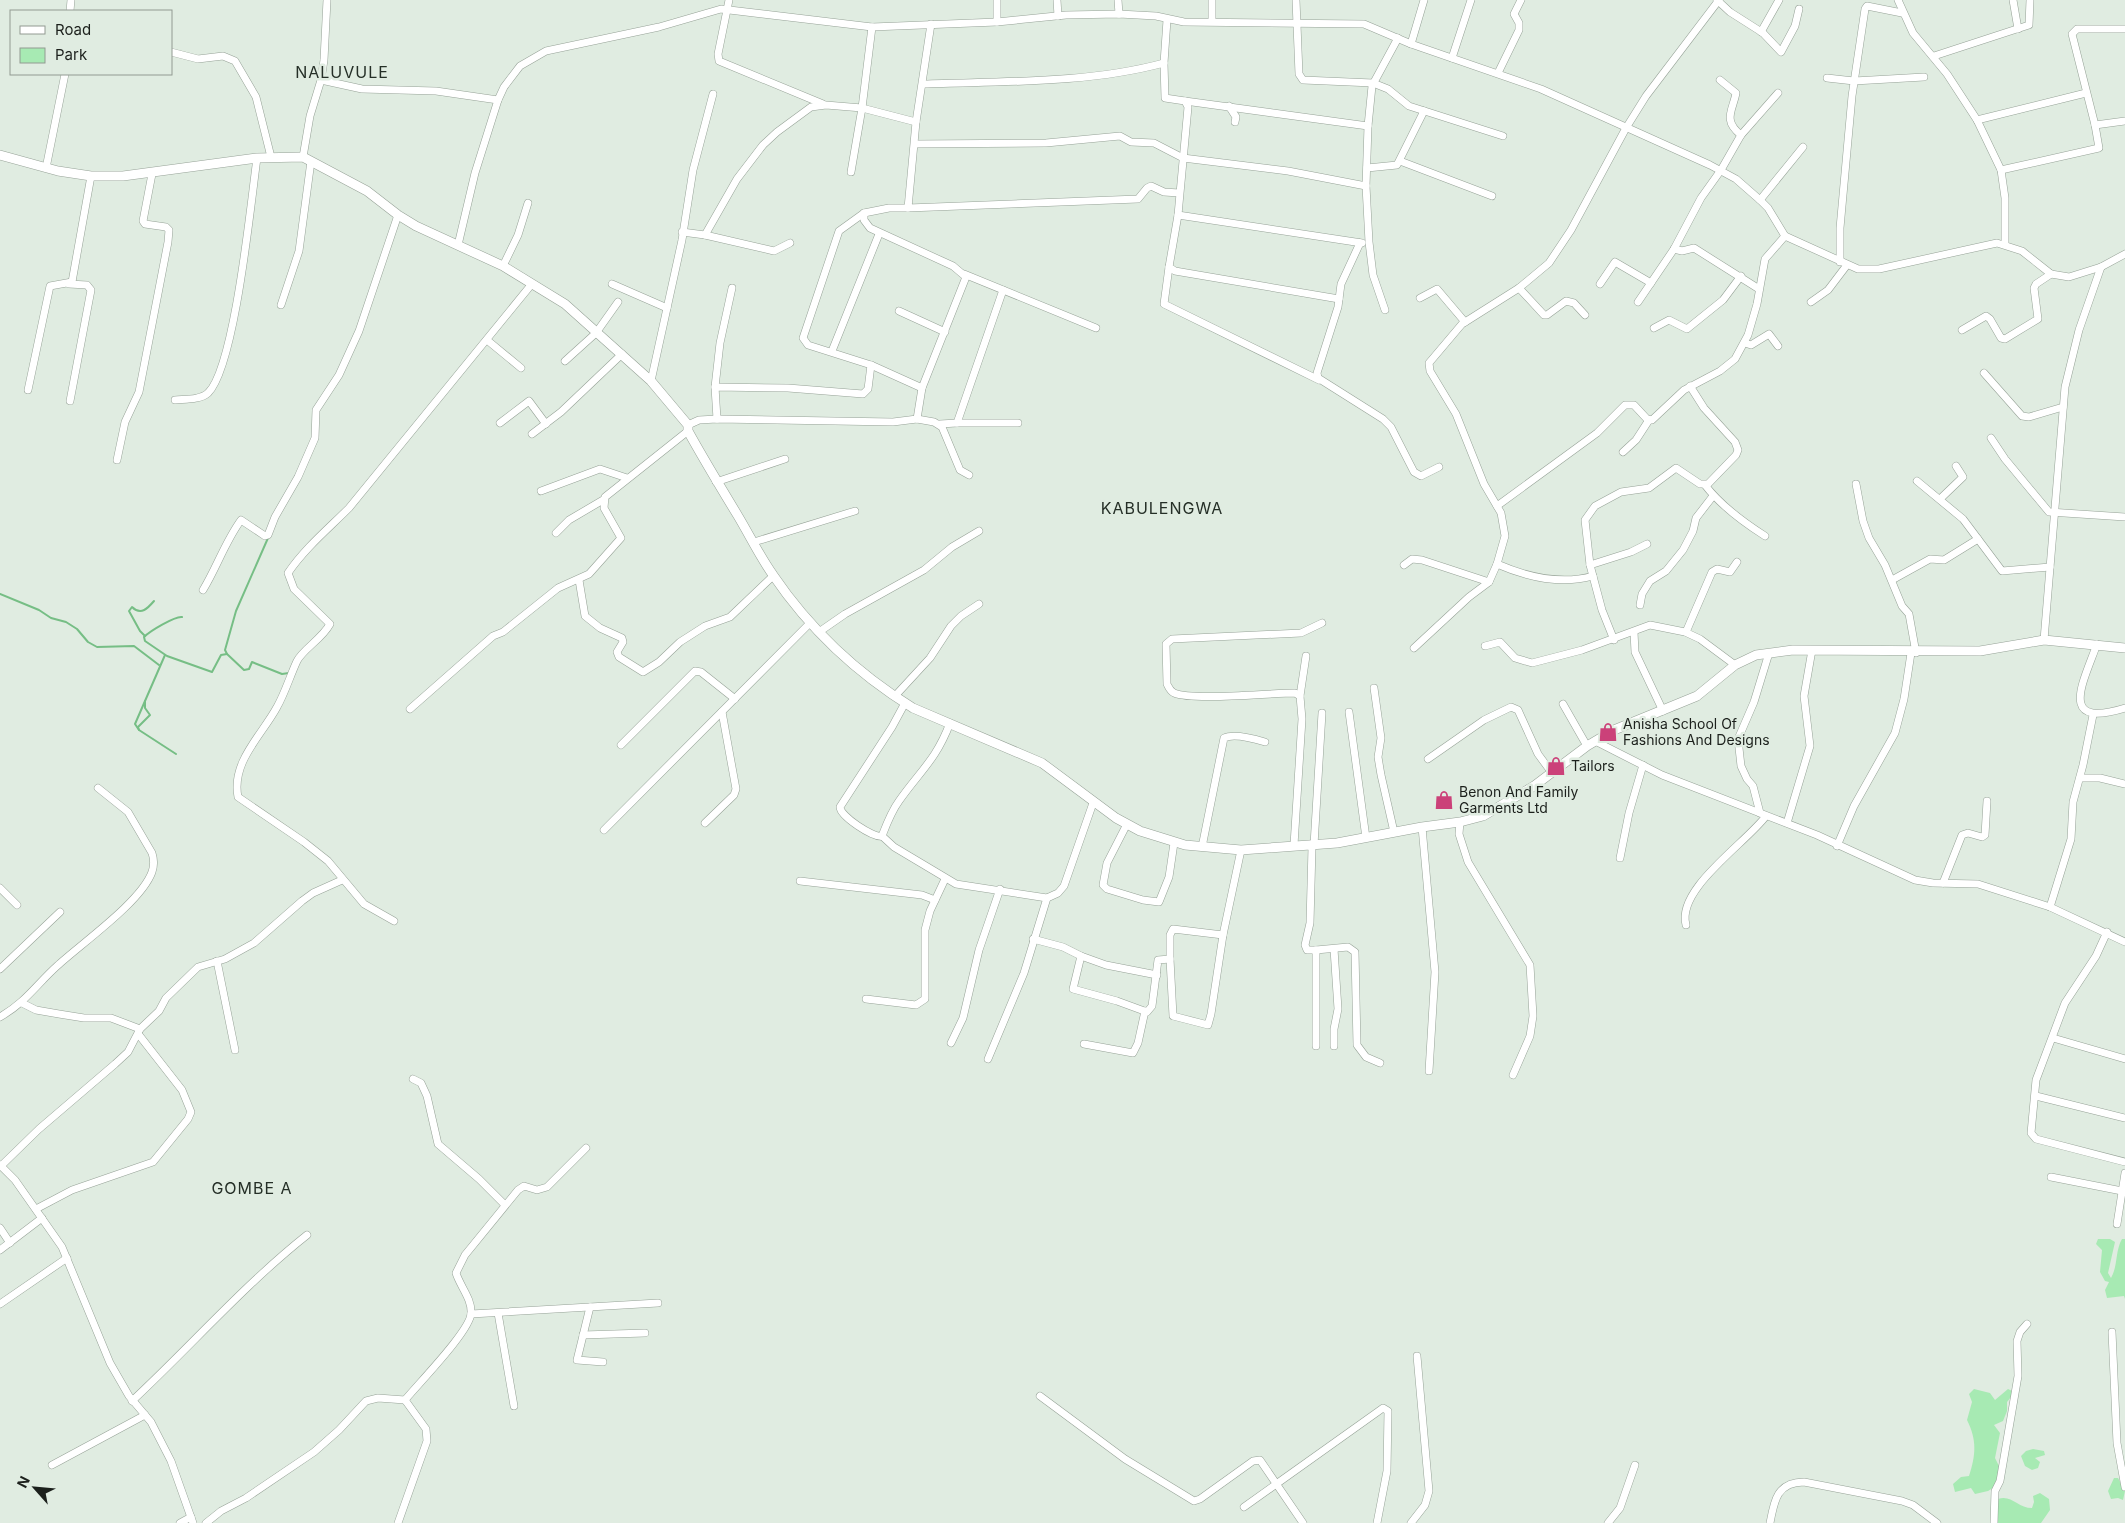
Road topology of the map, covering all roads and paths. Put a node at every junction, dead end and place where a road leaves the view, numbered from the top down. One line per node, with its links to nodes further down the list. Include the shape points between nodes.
1 (327, 0): 40 (street)
2 (729, 0): 17 (street)
3 (997, 0): 23 (street)
4 (1057, 0): 20 (street)
5 (1118, 0): 19 (street)
6 (1212, 0): 22 (street)
7 (1296, 0): 24 (street)
8 (1424, 0): 31 (street)
9 (1471, 0): 34 (street)
10 (1521, 0): 36 (street, via 1514,14 1519,30)
11 (1718, 0): 29 (street); 60 (street)
12 (1778, 0): 29 (street)
13 (1898, 0): 18 (street)
14 (2013, 0): 27 (street)
15 (2030, 0): 27 (street, via 2031,21)
16 (1799, 9): 29 (street, via 1795,26 1782,52)
17 (726, 11): 26 (street); 48 (street, via 710,11 659,27 546,51 520,66); 50 (street, via 718,54 721,63)
18 (1902, 13): 33 (street, via 1912,33); 42 (street, via 1866,7)
19 (1119, 14): 20 (street); 21 (street, via 1156,16)
20 (1058, 16): 23 (street)
21 (1167, 20): 22 (street); 35 (street)
22 (1212, 21): 24 (street)
23 (997, 22): 25 (street)
24 (1297, 22): 30 (street, via 1358,23); 43 (street, via 1300,78 1306,82)
25 (931, 24): 26 (street); 44 (street)
26 (872, 27): 52 (street)
27 (2018, 29): 33 (street)
28 (2125, 29): 46 (street, via 2076,29 2073,32)
29 (1761, 32)
30 (1398, 38): 31 (street); 43 (street)
31 (1411, 44): 34 (street)
32 (172, 52): 67 (street, via 198,59 223,56 235,62 256,97)
33 (1934, 56): 54 (street)
34 (1452, 58): 36 (street)
35 (1164, 63): 44 (street, via 1044,80); 49 (street, via 1165,98)
36 (1498, 74): 60 (street)
37 (65, 75): 71 (street)
38 (1924, 77): 42 (street)
39 (1827, 78): 42 (street)
40 (321, 80): 48 (street, via 362,88 436,92); 69 (street, via 311,110)
41 (1720, 80): 61 (street, via 1736,93 1729,116)
42 (1854, 81): 98 (street, via 1840,228)
43 (1373, 83): 53 (street, via 1388,89 1409,106); 59 (street)
44 (923, 84): 56 (street)
45 (1778, 92): 61 (street)
46 (2086, 93): 54 (street); 58 (street)
47 (712, 94): 87 (street)
48 (498, 100): 95 (street, via 475,173)
49 (1185, 101): 51 (street); 68 (street, via 1188,107)
50 (826, 105): 52 (street); 89 (street, via 811,107 763,144 734,184)
51 (1229, 106): 57 (street, via 1236,117); 59 (street)
52 (862, 108): 56 (street); 75 (street)
53 (1424, 111): 62 (street); 70 (street)
54 (1977, 120): 74 (street)
55 (2125, 121): 58 (street)
56 (916, 122): 63 (street)
57 (1235, 122)
58 (2095, 125): 74 (street, via 2099,144 2096,149)
59 (1368, 126): 72 (street)
60 (1626, 128): 73 (street); 111 (street, via 1557,253)
61 (1741, 135): 73 (street)
62 (1503, 136)
63 (915, 144): 68 (street, via 1046,143 1120,136 1131,142 1154,143); 83 (street)
64 (1803, 147): 81 (street)
65 (0, 155): 71 (street)
66 (257, 158): 67 (street); 76 (street); 145 (street, via 234,319 218,378 207,394)
67 (271, 158): 69 (street)
68 (1184, 158): 78 (street); 79 (street)
69 (307, 159): 85 (street, via 367,190); 119 (street, via 299,251)
70 (1400, 161): 72 (street, via 1395,166); 80 (street)
71 (46, 168): 77 (street)
72 (1367, 168): 78 (street)
73 (1721, 170): 81 (street); 96 (street, via 1701,198)
74 (2001, 170): 94 (street)
75 (851, 172)
76 (152, 174): 77 (street); 161 (street, via 143,220 145,224 166,227 169,230 168,242 139,392 125,422)
77 (91, 176): 106 (street, via 74,276)
78 (1366, 186): 91 (street)
79 (1179, 193): 83 (street, via 1164,192 1151,186 1136,199); 86 (street)
80 (1492, 196)
81 (1760, 200): 90 (street)
82 (528, 203): 99 (street, via 518,235)
83 (908, 208): 84 (street)
84 (864, 213): 88 (street, via 866,224); 133 (street, via 839,231 803,335 803,341 808,344)
85 (398, 215): 95 (street); 194 (street, via 359,331 339,375 316,410 315,438 268,536 241,520 228,536 222,555)
86 (1178, 215): 92 (street); 100 (street)
87 (682, 232): 89 (street); 120 (street)
88 (879, 234): 102 (street); 133 (street)
89 (705, 235): 93 (street, via 774,251)
90 (1785, 236): 98 (street); 112 (street, via 1765,259)
91 (1369, 242): 92 (street); 121 (street, via 1373,275)
92 (1360, 243): 115 (street, via 1341,284)
93 (790, 244)
94 (2006, 244): 98 (street, via 1988,244 1872,270); 103 (street, via 2022,251)
95 (458, 245): 99 (street)
96 (1674, 249): 104 (street, via 1694,248); 105 (street)
97 (2125, 254): 101 (street)
98 (1843, 263): 118 (street, via 1828,290)
99 (503, 266): 109 (street)
100 (1170, 267): 115 (street, via 1174,271); 139 (street, via 1164,304)
101 (2101, 267): 103 (street, via 2069,277); 147 (street, via 2079,330)
102 (964, 273): 113 (street); 128 (street, via 966,280)
103 (2051, 274): 127 (street, via 2034,288 2038,319 2017,333 2000,338 1986,316)
104 (1741, 276): 112 (street); 126 (street, via 1723,300 1687,329 1669,320)
105 (1651, 283): 108 (street, via 1615,262); 117 (street)
106 (69, 284): 144 (street, via 50,286); 146 (street, via 87,285 91,290)
107 (612, 284): 120 (street)
108 (1600, 284)
109 (532, 285): 129 (street, via 565,304); 130 (street)
110 (732, 288): 142 (street)
111 (1519, 288): 123 (street, via 1544,315 1566,301 1574,303); 124 (street)
112 (1759, 289): 131 (street)
113 (1003, 290): 125 (street); 152 (street)
114 (1420, 298): 124 (street, via 1437,288)
115 (1339, 299): 139 (street, via 1317,373)
116 (618, 302): 129 (street)
117 (1638, 302)
118 (1811, 302)
119 (282, 305)
120 (667, 308): 140 (street)
121 (1385, 310)
122 (899, 311): 128 (street)
123 (1585, 315)
124 (1465, 322): 174 (street, via 1432,358 1429,367 1456,414 1484,484)
125 (1096, 328)
126 (1654, 328)
127 (1962, 330)
128 (945, 332): 143 (street)
129 (596, 333): 134 (street); 135 (street)
130 (488, 340): 137 (street); 256 (street, via 350,508 307,546 288,573 294,589 330,624 298,660 278,704 240,767 236,787 238,797 328,861)
131 (1745, 343): 132 (street, via 1750,345 1769,334); 141 (street, via 1728,365)
132 (1778, 346)
133 (832, 351): 136 (street)
134 (622, 354): 140 (street); 154 (street)
135 (565, 361)
136 (871, 365): 142 (street, via 868,389 863,394); 143 (street)
137 (521, 368)
138 (1984, 373): 147 (street, via 2022,416)
139 (1319, 380): 162 (street, via 1383,418 1414,472 1421,476)
140 (651, 381): 156 (street)
141 (1690, 386): 150 (street); 169 (street, via 1704,408 1737,446 1736,455 1716,478)
142 (715, 387): 148 (street)
143 (922, 388): 149 (street)
144 (28, 390)
145 (175, 400)
146 (70, 401)
147 (2063, 407): 176 (street)
148 (717, 418): 149 (street, via 892,422); 156 (street, via 699,420)
149 (917, 419): 155 (street)
150 (1649, 420): 159 (street, via 1636,440); 174 (street, via 1634,405 1625,405 1597,433)
151 (500, 423): 154 (street, via 529,401)
152 (957, 423): 153 (street); 155 (street)
153 (1018, 423)
154 (546, 424): 157 (street)
155 (940, 424): 164 (street, via 960,470)
156 (688, 428): 165 (street); 167 (street)
157 (532, 434)
158 (1991, 438): 176 (street, via 2049,512)
159 (1623, 452)
160 (785, 459): 167 (street)
161 (117, 460)
162 (1439, 466)
163 (1956, 466): 172 (street, via 1963,477)
164 (969, 475)
165 (627, 478): 170 (street, via 600,469); 173 (street)
166 (1917, 481): 172 (street)
167 (716, 482): 182 (street)
168 (1856, 484): 192 (street, via 1869,538)
169 (1705, 485): 171 (street); 187 (street, via 1676,468 1649,488 1621,492 1595,506 1585,520)
170 (541, 491)
171 (1713, 496): 180 (street); 196 (street, via 1696,518 1683,550 1666,571 1650,581)
172 (1940, 499): 181 (street, via 1963,519)
173 (603, 500): 179 (street, via 569,520); 191 (street, via 620,538 594,569)
174 (1497, 506): 185 (street, via 1504,522 1505,536)
175 (855, 512): 182 (street)
176 (2055, 514): 177 (street); 188 (street)
177 (2125, 517)
178 (979, 531): 199 (street, via 952,547 924,570)
179 (556, 533)
180 (1765, 536)
181 (1978, 539): 188 (street, via 2004,572); 192 (street, via 1944,560 1930,559)
182 (754, 542): 189 (street)
183 (1647, 544): 187 (street)
184 (1737, 562): 201 (street, via 1730,572 1712,572)
185 (1498, 564): 190 (street, via 1517,573 1540,578 1580,580); 193 (street)
186 (1404, 565): 193 (street, via 1412,559 1422,560)
187 (1590, 566): 190 (street)
188 (2050, 567): 203 (street)
189 (773, 576): 191 (street, via 730,617 705,626 643,672 619,657 622,638 605,631 585,616); 197 (street)
190 (1593, 576): 202 (street)
191 (579, 580): 220 (street, via 558,588 493,636)
192 (1892, 580): 209 (street, via 1902,606 1909,614)
193 (1489, 582): 206 (street)
194 (203, 590)
195 (980, 604): 214 (street, via 951,626 930,658)
196 (1640, 605)
197 (810, 623): 199 (street); 216 (street)
198 (1322, 623): 215 (street, via 1301,633 1172,638 1166,644 1167,684 1175,693 1199,696 1295,693)
199 (819, 632): 214 (street, via 842,655)
200 (1634, 632): 201 (street, via 1650,625); 202 (street); 221 (street, via 1635,652)
201 (1686, 632): 212 (street)
202 (1614, 640): 205 (street, via 1532,663 1515,658 1500,642)
203 (2044, 640): 204 (street); 209 (street, via 1980,651)
204 (2097, 644): 207 (street); 225 (street, via 2080,694 2083,709)
205 (1485, 646)
206 (1414, 648)
207 (2125, 648)
208 (1812, 650): 209 (street); 210 (street); 241 (street, via 1804,696 1810,746)
209 (1913, 653): 251 (street, via 1895,733 1854,806)
210 (1769, 654): 212 (street, via 1756,655); 238 (street, via 1738,739 1741,766 1753,786)
211 (1306, 656): 215 (street)
212 (1735, 665): 221 (street, via 1697,696)
213 (1374, 688): 245 (street, via 1381,738 1378,757)
214 (894, 696): 217 (street)
215 (1300, 696): 249 (street, via 1302,719)
216 (735, 700): 222 (street); 229 (street, via 701,672 695,671)
217 (905, 703): 226 (street); 246 (street, via 840,807 840,812 846,817 875,836)
218 (1563, 704): 228 (street)
219 (2125, 708): 225 (street)
220 (410, 709)
221 (1662, 710): 228 (street, via 1614,730)
222 (722, 712): 240 (street, via 736,789 734,795); 244 (street)
223 (1349, 712): 247 (street)
224 (1322, 713): 250 (street)
225 (2092, 715): 233 (street)
226 (950, 723): 237 (street, via 1042,764); 246 (street, via 937,752 887,820)
227 (1265, 742): 252 (street, via 1224,738)
228 (1591, 744): 231 (street); 232 (street)
229 (621, 745)
230 (1428, 759): 232 (street, via 1496,713 1514,707 1538,754)
231 (1643, 765): 238 (street); 254 (street, via 1628,813)
232 (1552, 773): 239 (street, via 1490,813)
233 (2080, 778): 234 (street, via 2100,778); 264 (street, via 2073,802 2072,839)
234 (2125, 784)
235 (98, 788): 280 (street, via 128,812 152,853 152,873 125,906 56,966)
236 (1987, 801): 258 (street, via 1985,835 1962,835)
237 (1093, 803): 242 (street); 261 (street, via 1064,886)
238 (1763, 814): 241 (street); 267 (street, via 1751,835 1704,877 1686,910)
239 (1460, 822): 243 (street); 294 (street, via 1468,862 1530,965 1533,992 1531,1029)
240 (705, 823)
241 (1787, 823): 251 (street)
242 (1127, 824): 248 (street); 248 (street, via 1107,863 1103,885 1107,889 1159,902 1169,877)
243 (1422, 827): 245 (street); 293 (street, via 1435,972)
244 (604, 830)
245 (1394, 832): 247 (street)
246 (882, 836): 255 (street)
247 (1366, 838): 250 (street)
248 (1174, 843): 252 (street)
249 (1294, 845): 250 (street); 253 (street)
250 (1310, 845): 273 (street, via 1310,923 1305,948)
251 (1837, 846): 258 (street, via 1914,880)
252 (1202, 847): 253 (street)
253 (1241, 850): 269 (street)
254 (1620, 858)
255 (945, 879): 260 (street, via 967,887); 262 (street)
256 (342, 880): 266 (street, via 364,904); 276 (street, via 302,901 254,943)
257 (800, 881): 262 (street, via 922,895)
258 (1943, 883): 264 (street, via 1978,884)
259 (0, 888): 263 (street)
260 (1000, 889): 261 (street); 285 (street, via 979,950 963,1018)
261 (1048, 898): 270 (street)
262 (935, 900): 279 (street, via 925,930 925,999 916,1005)
263 (17, 905)
264 (2050, 907): 268 (street)
265 (60, 912): 277 (street)
266 (394, 921)
267 (1686, 925)
268 (2107, 932): 271 (street); 284 (street, via 2066,1003)
269 (1223, 935): 275 (street, via 1173,929); 275 (street, via 1208,1025 1173,1016)
270 (1033, 939): 274 (street); 290 (street, via 1024,973)
271 (2125, 942)
272 (1334, 948): 273 (street); 288 (street, via 1338,1009); 292 (street, via 1348,947 1354,952 1357,1045 1366,1057)
273 (1316, 950): 287 (street)
274 (1081, 956): 278 (street, via 1106,965); 281 (street, via 1073,989)
275 (1170, 959): 278 (street, via 1158,960)
276 (217, 961): 283 (street, via 198,966 166,998); 289 (street)
277 (0, 969)
278 (1157, 975): 281 (street, via 1152,1006)
279 (866, 999)
280 (22, 1003): 282 (street); 283 (street, via 36,1010 59,1014 111,1018)
281 (1145, 1012): 286 (street, via 1133,1053)
282 (0, 1017)
283 (140, 1032): 300 (street, via 115,1064); 305 (street, via 182,1090 191,1112 188,1119 153,1162 72,1190)
284 (2053, 1038): 291 (street); 296 (street, via 2036,1080)
285 (952, 1043)
286 (1084, 1044)
287 (1316, 1046)
288 (1334, 1046)
289 (235, 1050)
290 (988, 1059)
291 (2125, 1059)
292 (1380, 1063)
293 (1429, 1071)
294 (1513, 1075)
295 (413, 1079): 304 (street, via 421,1082 427,1096 438,1144 462,1162)
296 (2036, 1096): 297 (street); 299 (street, via 2031,1133 2034,1138)
297 (2125, 1118)
298 (586, 1148): 304 (street, via 547,1186 537,1190 521,1187)
299 (2125, 1162)
300 (1, 1165): 305 (street)
301 (2125, 1173): 303 (street)
302 (2051, 1177): 303 (street)
303 (2122, 1191): 307 (street)
304 (504, 1204): 317 (street, via 465,1254 457,1270)
305 (36, 1209): 306 (street)
306 (42, 1218): 310 (street); 312 (street)
307 (2117, 1224)
308 (0, 1228): 310 (street)
309 (307, 1235): 326 (street, via 268,1266)
310 (10, 1243): 311 (street)
311 (0, 1250)
312 (67, 1258): 314 (street); 326 (street, via 102,1348)
313 (658, 1303): 315 (street)
314 (0, 1304)
315 (590, 1307): 316 (street); 321 (street)
316 (498, 1313): 317 (street); 327 (street)
317 (471, 1314): 325 (street, via 462,1332)
318 (2027, 1324): 344 (street, via 2017,1342 2018,1376 2000,1481 1995,1491)
319 (646, 1332): 321 (street)
320 (2112, 1332): 332 (street, via 2118,1443)
321 (584, 1335): 323 (street, via 577,1360)
322 (1417, 1356): 340 (street, via 1429,1491 1425,1505)
323 (603, 1362)
324 (1040, 1396): 331 (street, via 1125,1459 1194,1501 1256,1460 1266,1466)
325 (405, 1400): 336 (street, via 378,1398 366,1401 314,1452); 337 (street, via 426,1429 427,1441)
326 (132, 1401): 328 (street)
327 (514, 1406)
328 (145, 1415): 329 (street); 334 (street, via 171,1461)
329 (52, 1465)
330 (1635, 1465): 341 (street, via 1620,1508)
331 (1276, 1483): 333 (street); 338 (street); 339 (street, via 1385,1408 1388,1411 1388,1456)
332 (2125, 1487)
333 (1244, 1506)
334 (192, 1520): 335 (street)
335 (180, 1523)
336 (206, 1523)
337 (398, 1523)
338 (1303, 1523)
339 (1377, 1523)
340 (1411, 1523)
341 (1608, 1523)
342 (1770, 1523): 343 (street, via 1775,1498 1782,1488 1804,1482 1902,1501 1913,1505)
343 (1936, 1523)
344 (1994, 1523)

